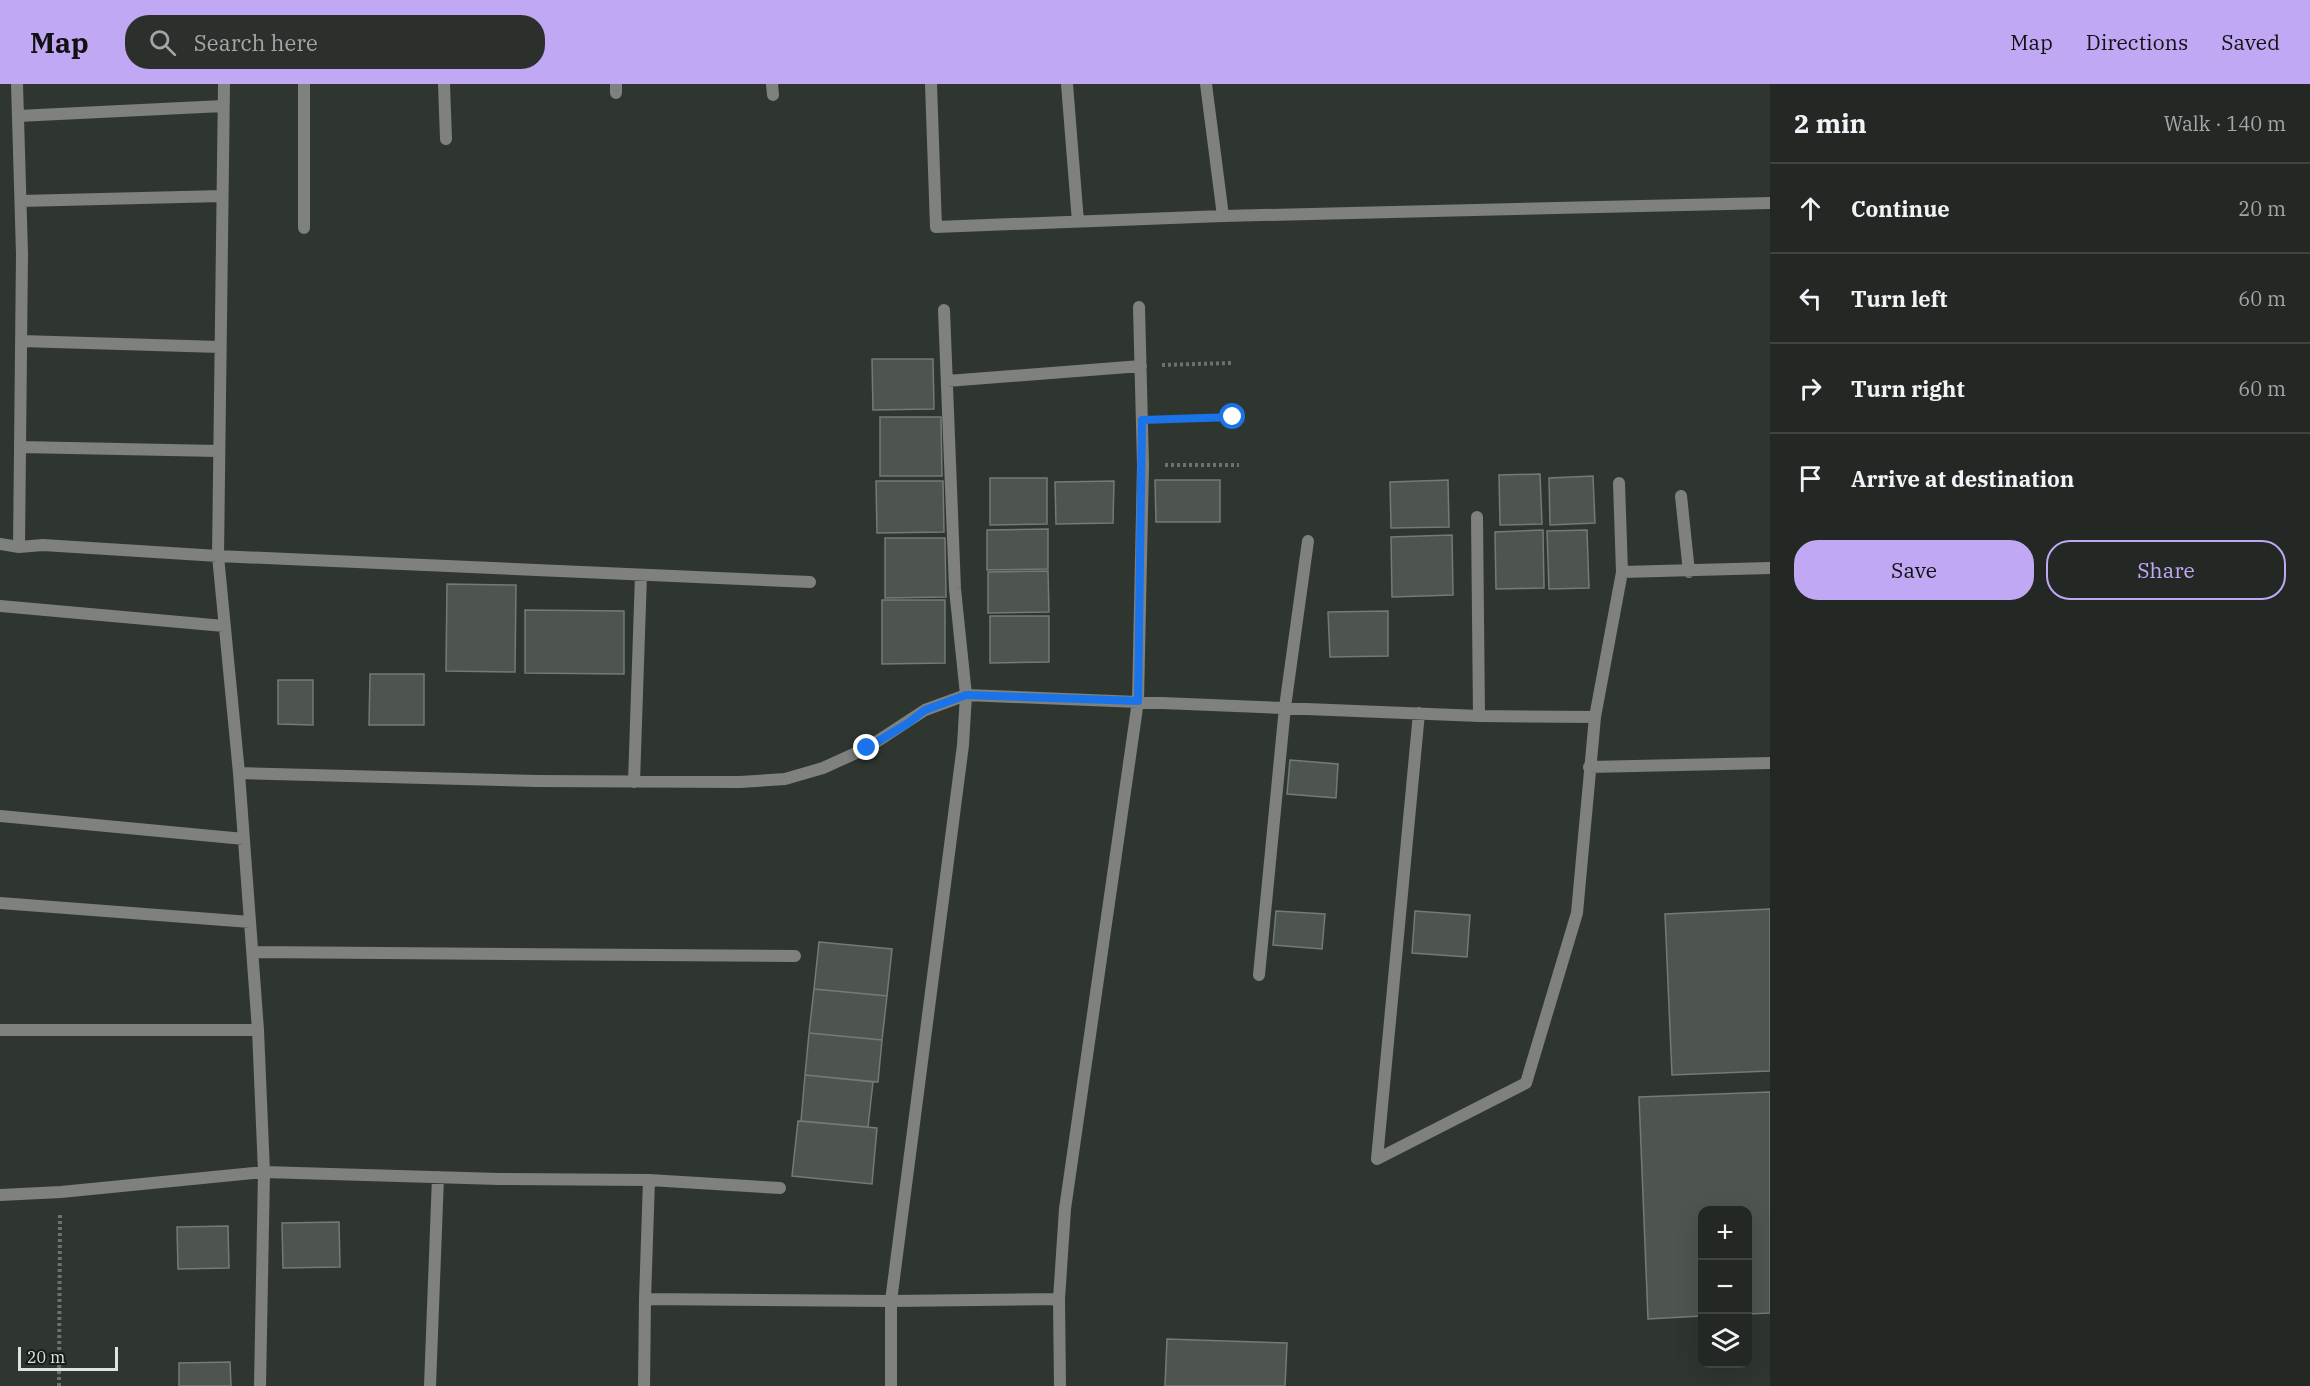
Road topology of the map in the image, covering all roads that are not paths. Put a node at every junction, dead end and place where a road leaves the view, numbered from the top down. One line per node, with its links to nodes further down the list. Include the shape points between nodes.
1 (17, 84): 9 (street)
2 (224, 84): 8 (street)
3 (304, 84): 16 (street)
4 (444, 84): 10 (street)
5 (931, 84): 15 (street, via 936,227)
6 (1067, 84): 15 (street)
7 (1206, 84): 14 (street)
8 (224, 106): 9 (street); 11 (street)
9 (18, 116): 12 (street)
10 (446, 139)
11 (222, 196): 12 (street); 20 (street)
12 (21, 201): 19 (street)
13 (1770, 203): 14 (street)
14 (1223, 216): 15 (street)
15 (1078, 222)
16 (304, 228)
17 (1139, 307): 21 (street)
18 (944, 310): 22 (street)
19 (21, 341): 20 (street); 23 (street)
20 (220, 347): 24 (street)
21 (1141, 366): 22 (street); 40 (street)
22 (947, 381): 39 (street, via 955,589)
23 (20, 447): 24 (street); 30 (street)
24 (219, 451): 31 (street)
25 (1619, 483): 33 (street)
26 (1681, 496): 34 (street)
27 (1477, 517): 43 (street)
28 (1308, 541): 41 (street)
29 (0, 544): 30 (street)
30 (19, 547): 31 (street, via 43,545)
31 (218, 556): 35 (street); 38 (street)
32 (1770, 568): 34 (street)
33 (1622, 572): 34 (street); 44 (street)
34 (1689, 572)
35 (641, 575): 36 (street); 48 (street)
36 (810, 582)
37 (0, 606): 38 (street)
38 (224, 626): 47 (street)
39 (966, 695): 40 (street); 48 (street, via 925,710 867,748 823,768 785,779); 65 (street, via 963,745)
40 (1138, 701): 41 (street); 64 (street, via 1070,1176)
41 (1285, 707): 42 (street); 55 (street)
42 (1419, 714): 43 (street); 46 (street, via 1377,1159 1526,1083 1577,913)
43 (1479, 716): 44 (street)
44 (1595, 717): 46 (street)
45 (1770, 763): 46 (street)
46 (1589, 767)
47 (239, 773): 48 (street); 50 (street)
48 (634, 782)
49 (0, 816): 50 (street)
50 (244, 839): 52 (street)
51 (0, 903): 52 (street)
52 (250, 922): 53 (street)
53 (254, 952): 54 (street); 57 (street)
54 (795, 956)
55 (1259, 975)
56 (0, 1030): 57 (street)
57 (258, 1030): 58 (street)
58 (264, 1172): 59 (street); 62 (street); 66 (street)
59 (438, 1177): 60 (street); 67 (street)
60 (650, 1180): 61 (street); 63 (street)
61 (780, 1188)
62 (0, 1195)
63 (645, 1299): 65 (street); 68 (street)
64 (1059, 1299): 65 (street); 70 (street)
65 (891, 1301): 69 (street)
66 (260, 1386)
67 (430, 1386)
68 (645, 1386)
69 (891, 1386)
70 (1060, 1386)

